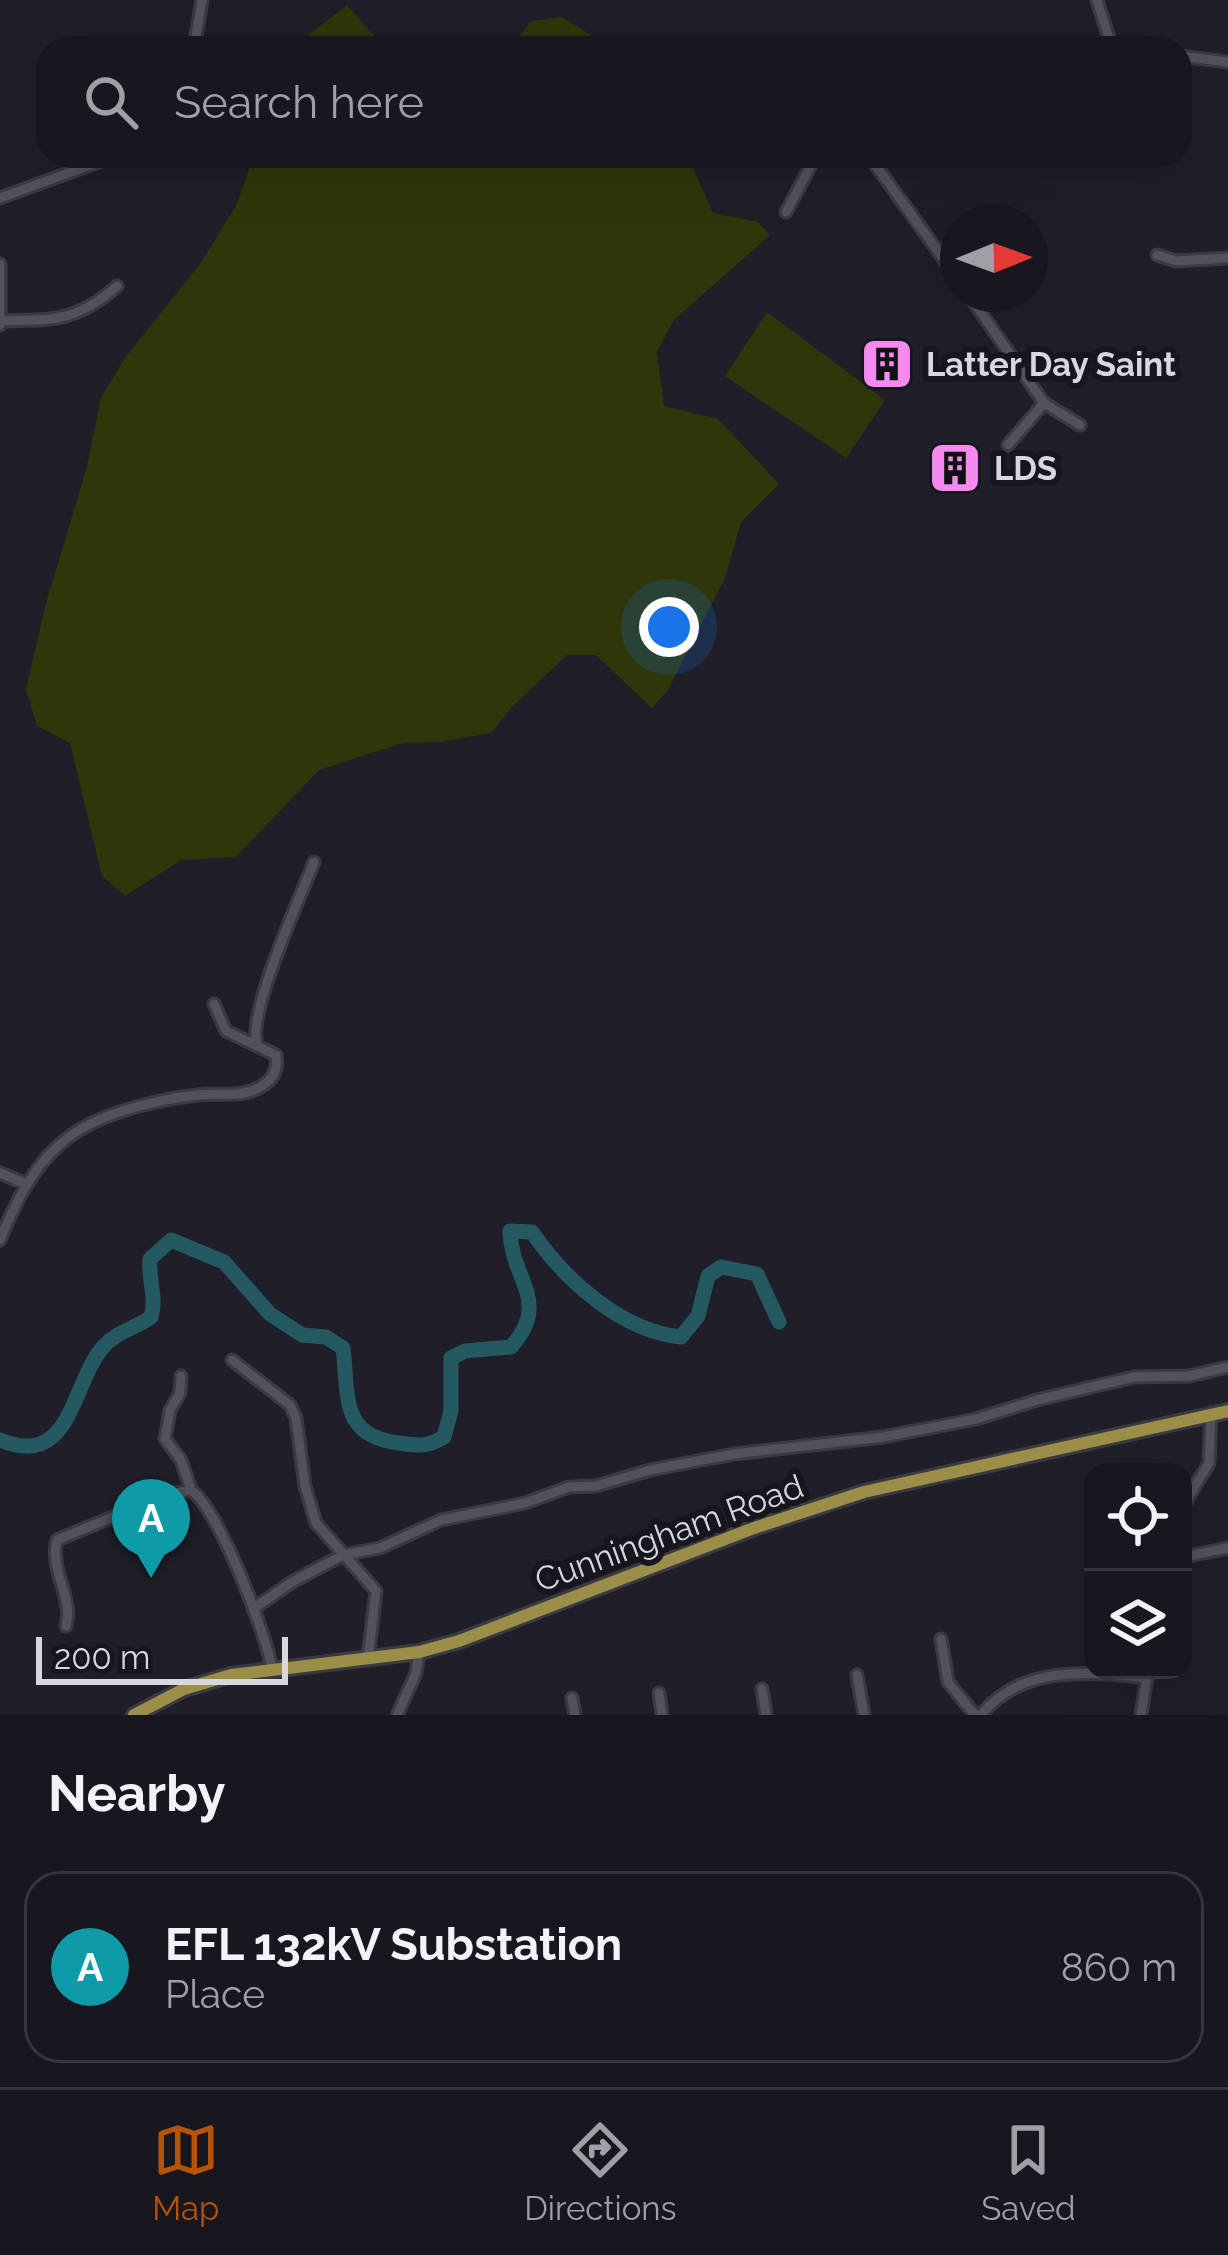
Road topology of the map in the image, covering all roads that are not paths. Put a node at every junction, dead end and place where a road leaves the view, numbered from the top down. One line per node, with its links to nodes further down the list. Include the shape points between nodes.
1 (202, 0): 3 (street)
2 (1097, 0): 4 (street)
3 (196, 36)
4 (1108, 36)
5 (1192, 58): 6 (street)
6 (1228, 62)
7 (82, 168): 10 (street)
8 (810, 168): 11 (street)
9 (882, 168): 12 (street)
10 (0, 198)
11 (786, 212)
12 (940, 253)
13 (1156, 255): 14 (street)
14 (1228, 258)
15 (0, 264): 18 (street)
16 (117, 286): 18 (street, via 70,317)
17 (980, 312): 19 (street)
18 (0, 324)
19 (1044, 404): 20 (street); 21 (street)
20 (1080, 425)
21 (1008, 446)
22 (314, 862): 24 (street, via 267,984)
23 (214, 1004): 24 (street, via 226,1030)
24 (257, 1044): 26 (street, via 279,1061 265,1085 156,1103 84,1126)
25 (0, 1173): 26 (street)
26 (26, 1184): 27 (street)
27 (0, 1240)
28 (232, 1360): 36 (street, via 290,1405 310,1507)
29 (1228, 1366): 36 (street, via 1134,1377 884,1438 687,1461 441,1520)
30 (181, 1376): 33 (street, via 165,1439)
31 (1228, 1411): 32 (main road, Cunningham Road)
32 (1211, 1413): 34 (street, via 1213,1443); 41 (main road, Cunningham Road, via 828,1503)
33 (191, 1490): 38 (street, via 214,1520); 39 (street, via 57,1540)
34 (1192, 1490)
35 (1228, 1548): 37 (street)
36 (343, 1555): 38 (street); 42 (street, via 376,1591)
37 (1192, 1555)
38 (253, 1609): 43 (street)
39 (66, 1626)
40 (941, 1639): 56 (street, via 948,1682)
41 (419, 1652): 42 (main road, Cunningham Road); 51 (street)
42 (368, 1658): 43 (main road, Cunningham Road)
43 (272, 1670): 50 (main road, Cunningham Road, via 209,1680)
44 (1084, 1672): 56 (street, via 1010,1688)
45 (857, 1675): 55 (street)
46 (1146, 1679): 57 (street)
47 (762, 1689): 54 (street)
48 (658, 1693): 53 (street)
49 (572, 1698): 52 (street)
50 (134, 1715)
51 (398, 1715)
52 (575, 1715)
53 (662, 1715)
54 (766, 1715)
55 (864, 1715)
56 (978, 1715)
57 (1141, 1715)

